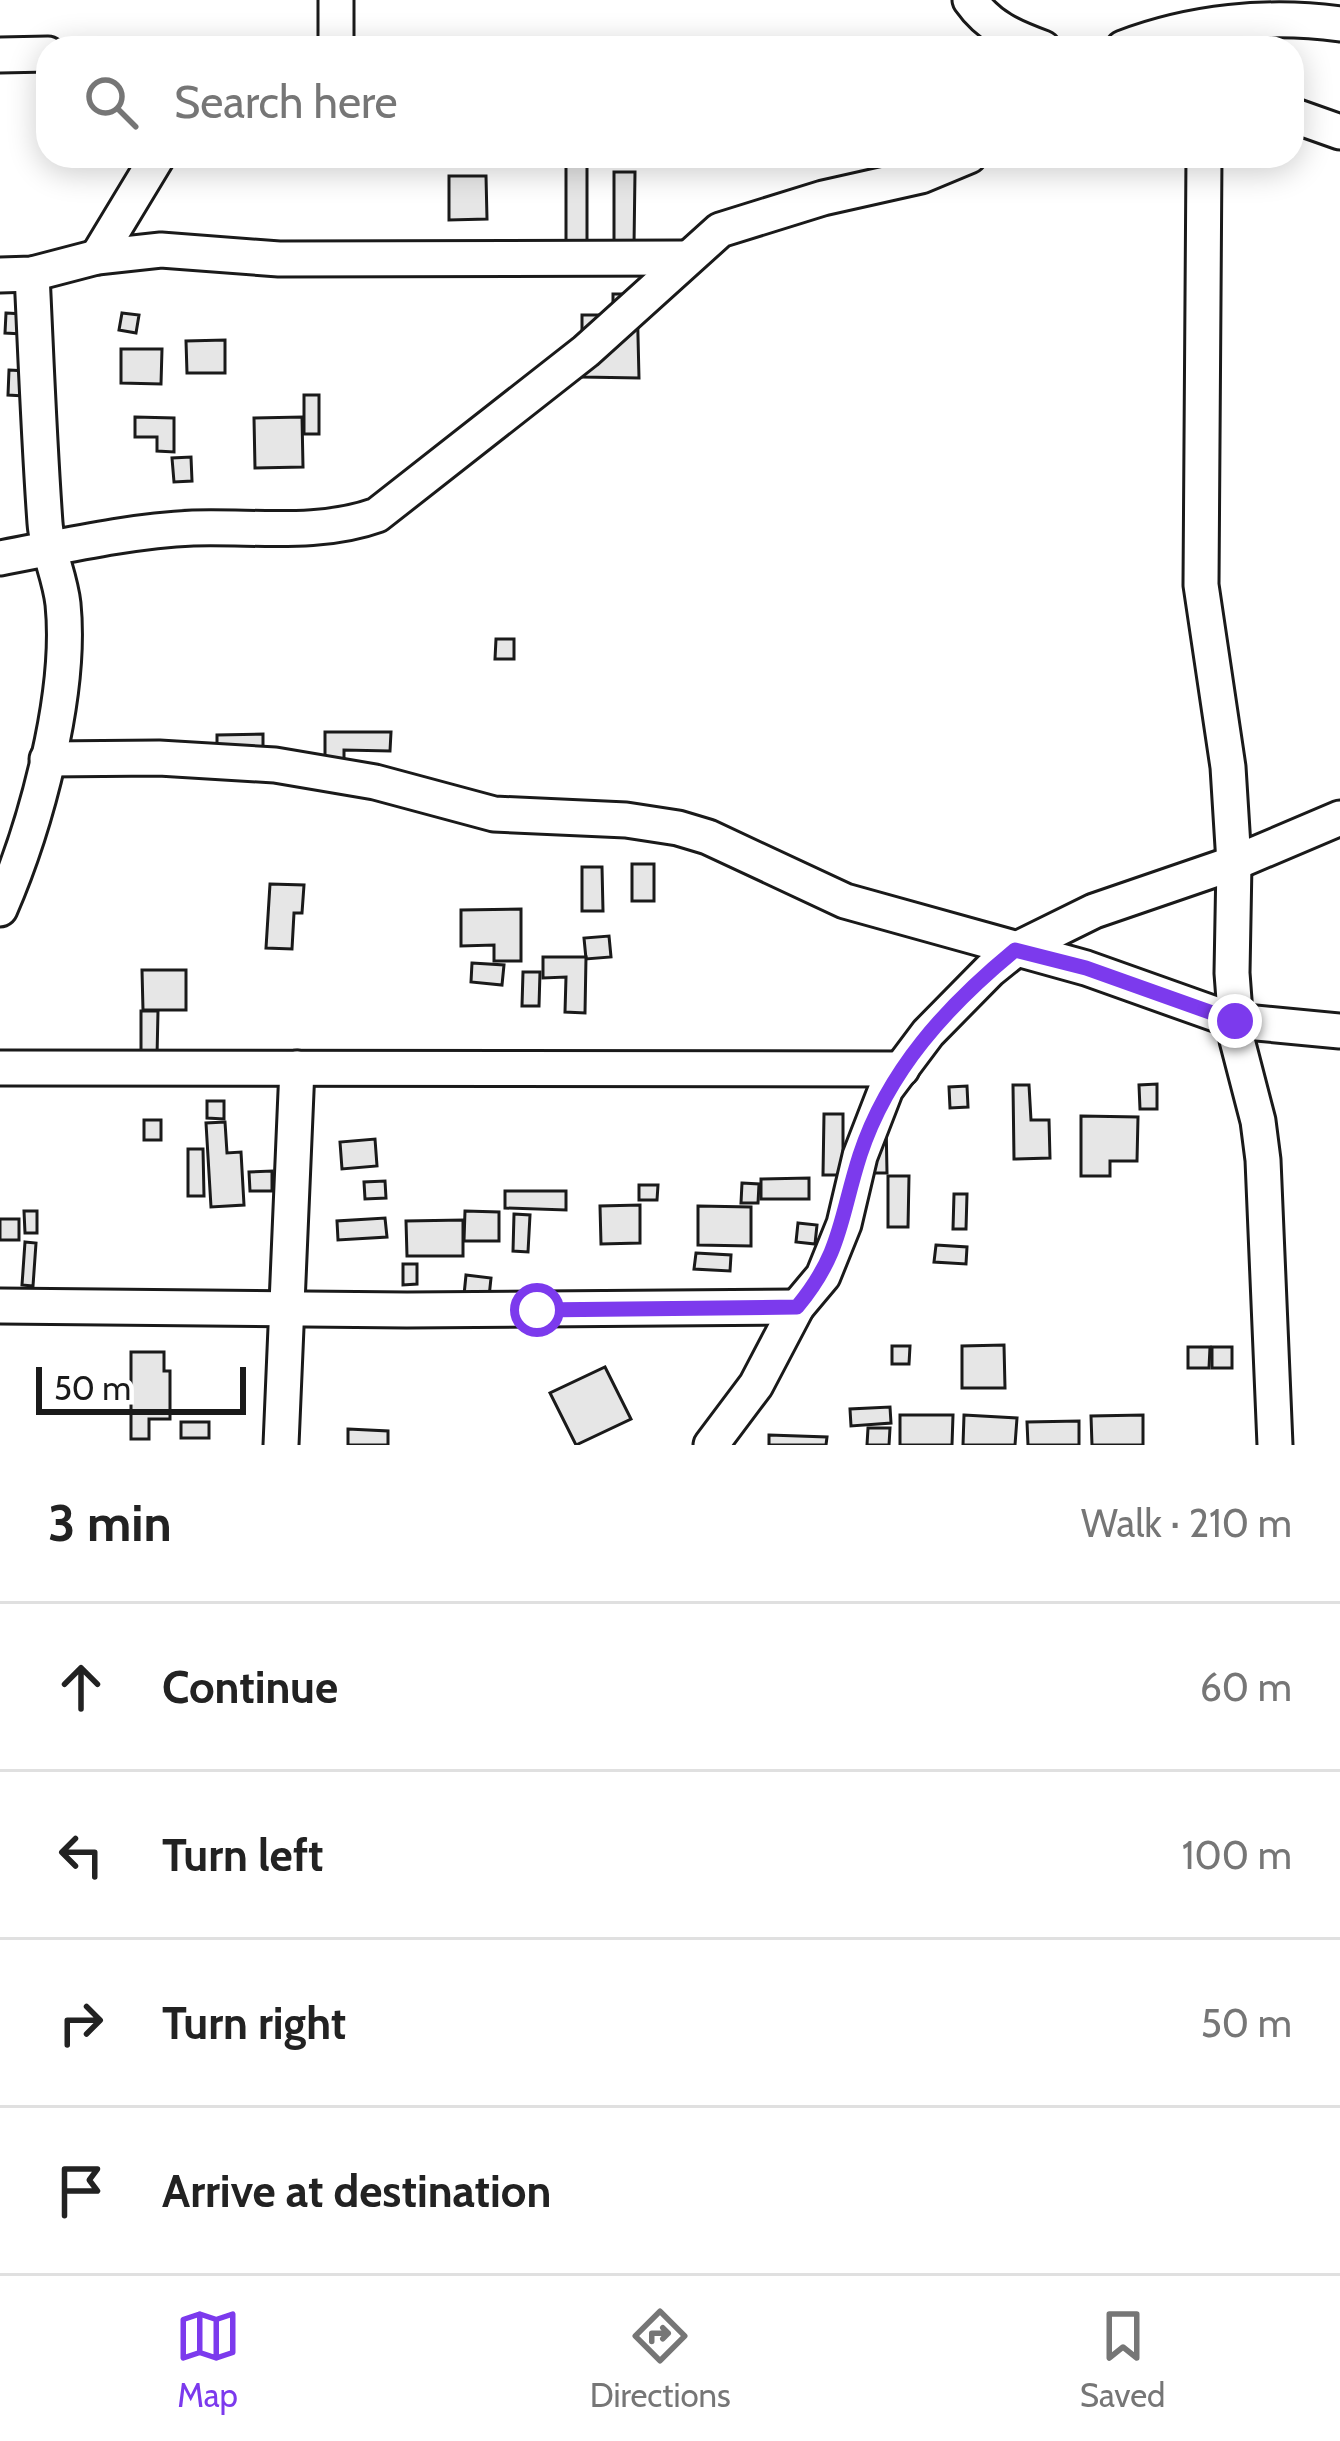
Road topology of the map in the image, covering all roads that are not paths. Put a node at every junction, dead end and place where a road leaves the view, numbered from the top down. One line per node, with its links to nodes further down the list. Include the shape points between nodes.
1 (336, 0): 5 (street)
2 (970, 0): 6 (street)
3 (1340, 24): 4 (street)
4 (1202, 25): 7 (street)
5 (335, 36)
6 (1010, 36)
7 (1164, 36)
8 (36, 54): 9 (street)
9 (0, 55)
10 (1304, 119): 11 (street)
11 (1340, 132)
12 (151, 168): 15 (street)
13 (941, 168): 16 (street, via 740,221)
14 (1204, 168): 23 (street, via 1201,585)
15 (97, 257): 16 (street, via 160,250 279,259); 17 (street)
16 (686, 259): 18 (street, via 586,351 377,515 311,527 157,531)
17 (16, 274): 18 (street)
18 (49, 549): 19 (street); 20 (street, via 64,628)
19 (0, 558)
20 (46, 759): 22 (street); 25 (street, via 259,763 375,782 494,814 665,825 845,902)
21 (1340, 818): 23 (street)
22 (11, 848): 24 (street)
23 (1234, 863): 25 (street, via 1094,910); 26 (street)
24 (0, 909)
25 (1015, 950): 26 (street); 30 (street)
26 (1235, 1021): 27 (street); 36 (street, via 1263,1160)
27 (1340, 1030)
28 (0, 1068): 29 (street)
29 (297, 1068): 30 (street); 33 (street)
30 (902, 1069): 32 (street, via 860,1156 823,1276)
31 (0, 1306): 33 (street)
32 (797, 1307): 33 (street); 35 (street, via 756,1385)
33 (286, 1310): 34 (street)
34 (280, 1445)
35 (711, 1445)
36 (1275, 1445)

